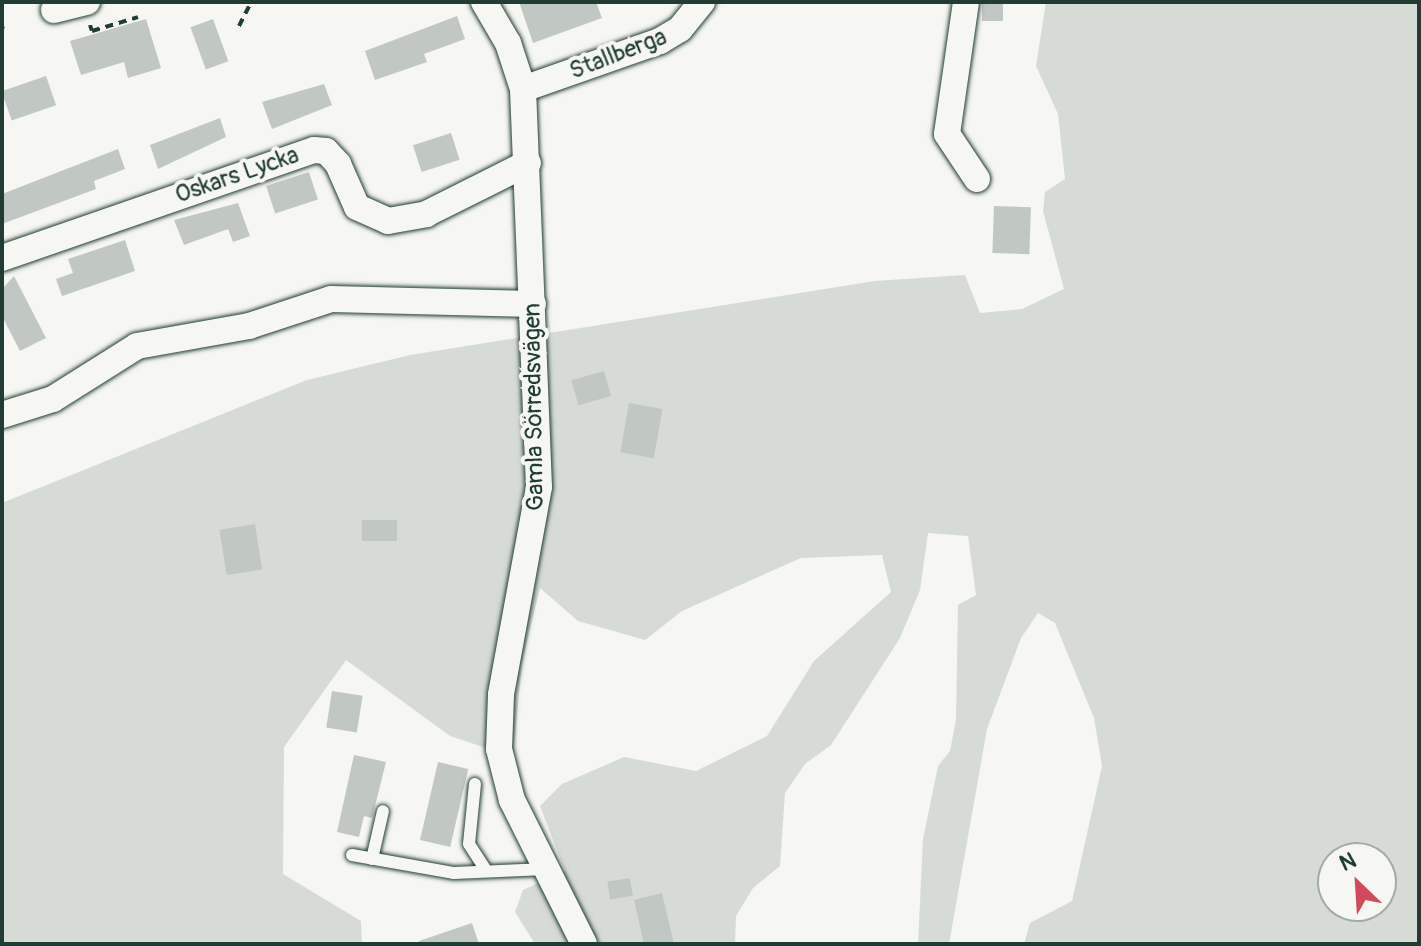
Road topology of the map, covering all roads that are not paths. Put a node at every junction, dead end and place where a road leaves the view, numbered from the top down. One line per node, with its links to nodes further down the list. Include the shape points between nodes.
1 (85, 2): 5 (street)
2 (484, 2): 6 (street, Gamla Sörredsvägen, via 508,43)
3 (702, 2): 6 (street, Stallberga, via 680,29 660,41)
4 (966, 2): 8 (street, via 947,134)
5 (54, 10)
6 (523, 89): 7 (street, Gamla Sörredsvägen)
7 (528, 163): 9 (street, Oskars Lycka, via 426,214 388,221 357,207 338,164 326,151 314,150); 10 (street, Gamla Sörredsvägen)
8 (977, 179)
9 (2, 258)
10 (533, 304): 11 (street, via 331,299 249,326 137,346 53,399); 17 (street, Gamla Sörredsvägen, via 539,487 501,695 499,749 512,800)
11 (2, 415)
12 (475, 784): 16 (lane, via 469,844)
13 (383, 811): 15 (lane)
14 (352, 855): 15 (lane)
15 (372, 859): 16 (lane, via 454,873)
16 (485, 869): 17 (lane)
17 (546, 869): 18 (street, Gamla Sörredsvägen)
18 (584, 944)

